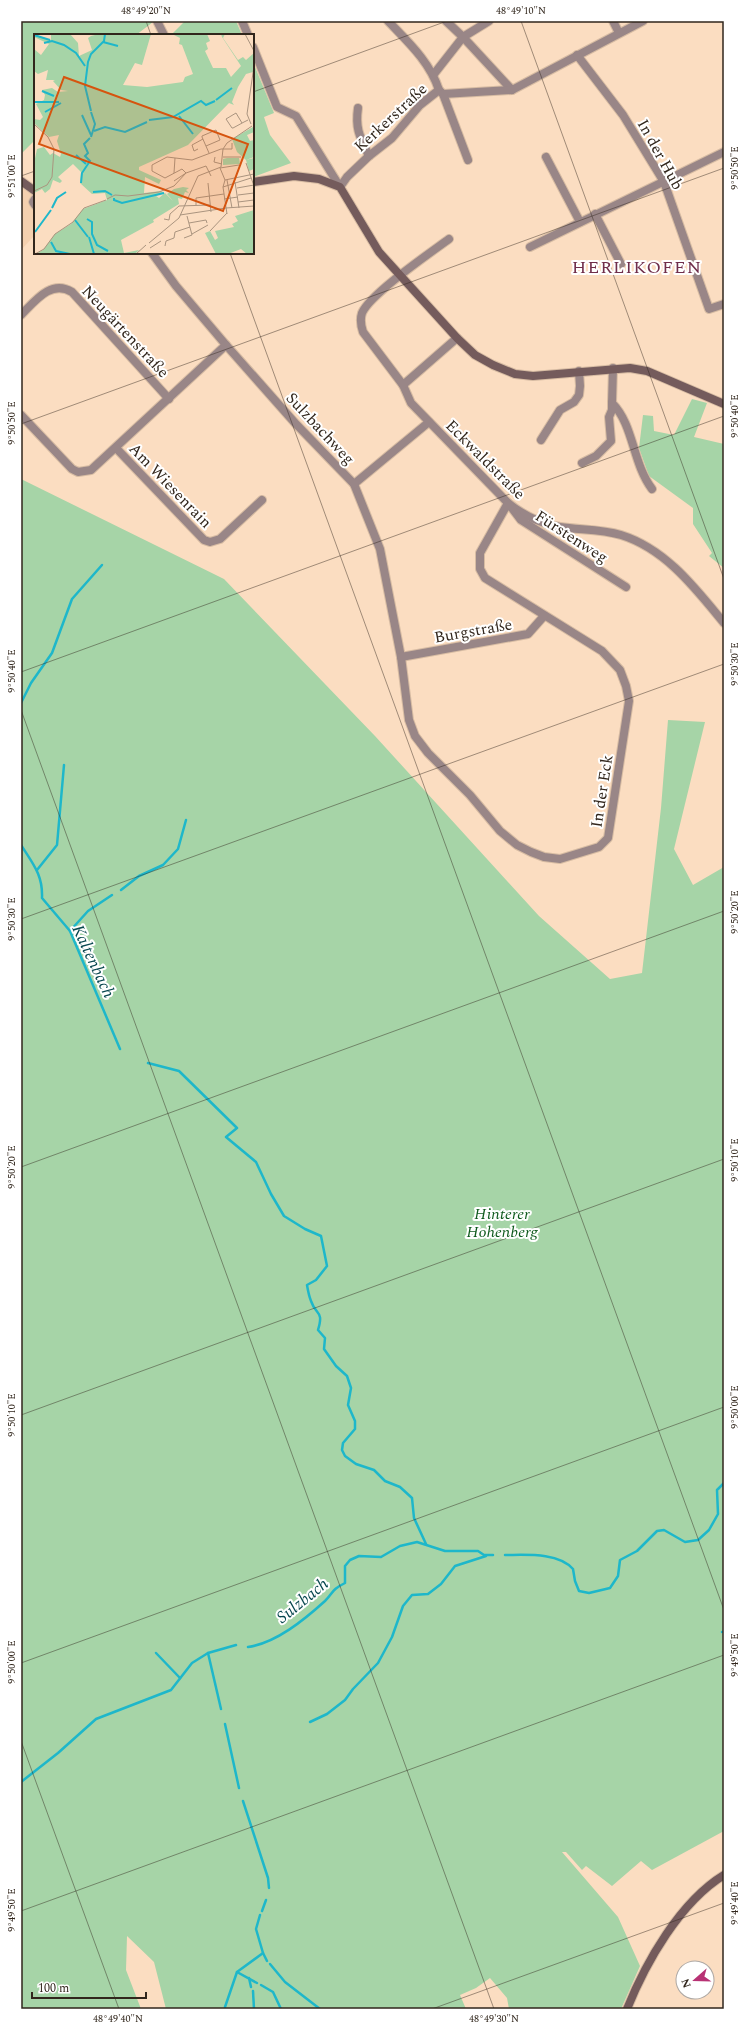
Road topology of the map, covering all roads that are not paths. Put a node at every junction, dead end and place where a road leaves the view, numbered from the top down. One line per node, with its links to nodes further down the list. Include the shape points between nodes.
1 (158, 21): 8 (street)
2 (242, 21): 9 (street)
3 (388, 21): 14 (street)
4 (446, 21): 11 (street)
5 (489, 21): 11 (street)
6 (613, 21): 10 (street)
7 (643, 21): 10 (street, Kerkerstraße)
8 (164, 34)
9 (248, 34)
10 (619, 34): 13 (street, Kerkerstraße)
11 (463, 37): 14 (street); 15 (street)
12 (254, 50): 25 (street, via 277,107 296,116)
13 (577, 55): 15 (street, Kerkerstraße); 24 (street, In der Hub, via 623,114)
14 (434, 74): 16 (street)
15 (512, 90): 16 (street, Kerkerstraße)
16 (441, 92): 19 (street, Kerkerstraße, via 420,105 392,138); 21 (street)
17 (358, 108): 19 (street, via 357,128)
18 (724, 152): 24 (street)
19 (369, 156): 25 (street, Kerkerstraße)
20 (546, 157): 28 (street)
21 (468, 160)
22 (21, 181): 26 (main road)
23 (254, 182): 25 (main road, via 294,176 319,179)
24 (664, 182): 27 (street); 34 (street, In der Hub, via 709,309)
25 (340, 187): 33 (main road, via 379,252)
26 (34, 189)
27 (595, 214): 28 (street); 32 (street)
28 (580, 222): 30 (street)
29 (449, 240): 33 (street, Eckwaldstraße)
30 (530, 247)
31 (153, 254): 37 (street, Sulzbachweg)
32 (621, 264)
33 (400, 275): 36 (main road); 40 (street, Eckwaldstraße, via 362,313 361,324 362,332)
34 (724, 304)
35 (21, 315): 41 (street, Neugärtenstraße, via 48,290 54,288 72,292)
36 (457, 338): 39 (main road, via 475,355 514,374 533,376); 40 (street)
37 (226, 345): 41 (street, Neugärtenstraße); 49 (street, Sulzbachweg, via 295,423)
38 (613, 368): 39 (main road); 42 (street); 43 (main road, via 647,371)
39 (580, 371): 46 (street, via 579,395 574,402 560,410)
40 (403, 385): 45 (street, Eckwaldstraße, via 411,403)
41 (169, 399): 47 (street, Neugärtenstraße)
42 (612, 403): 48 (street, via 608,417 611,441 596,456); 50 (street, via 621,412 643,477)
43 (724, 404)
44 (21, 414): 47 (street, Neugärtenstraße, via 67,465 78,472 91,470)
45 (429, 422): 49 (street); 52 (street, Eckwaldstraße)
46 (541, 440)
47 (116, 448): 51 (street, Am Wiesenrain, via 204,540 215,542 220,539)
48 (582, 463)
49 (354, 484): 56 (street, Sulzbachweg, via 380,549)
50 (652, 489)
51 (262, 500)
52 (508, 503): 53 (street, Fürstenweg, via 520,520); 54 (street, In der Eck, via 480,553 480,569 485,578); 55 (street, Eckwaldstraße, via 521,513 553,526 601,530 628,538 675,567)
53 (626, 587)
54 (544, 616): 56 (street, Burgstraße, via 528,634); 56 (street, In der Eck, via 602,651 613,661 620,670 629,701 608,838 598,847 560,859 544,857 517,845 500,831 428,753 415,736 410,720)
55 (724, 623)
56 (401, 657)
57 (724, 1875): 58 (main road, via 707,1887 678,1918 645,1968)
58 (627, 2009)

